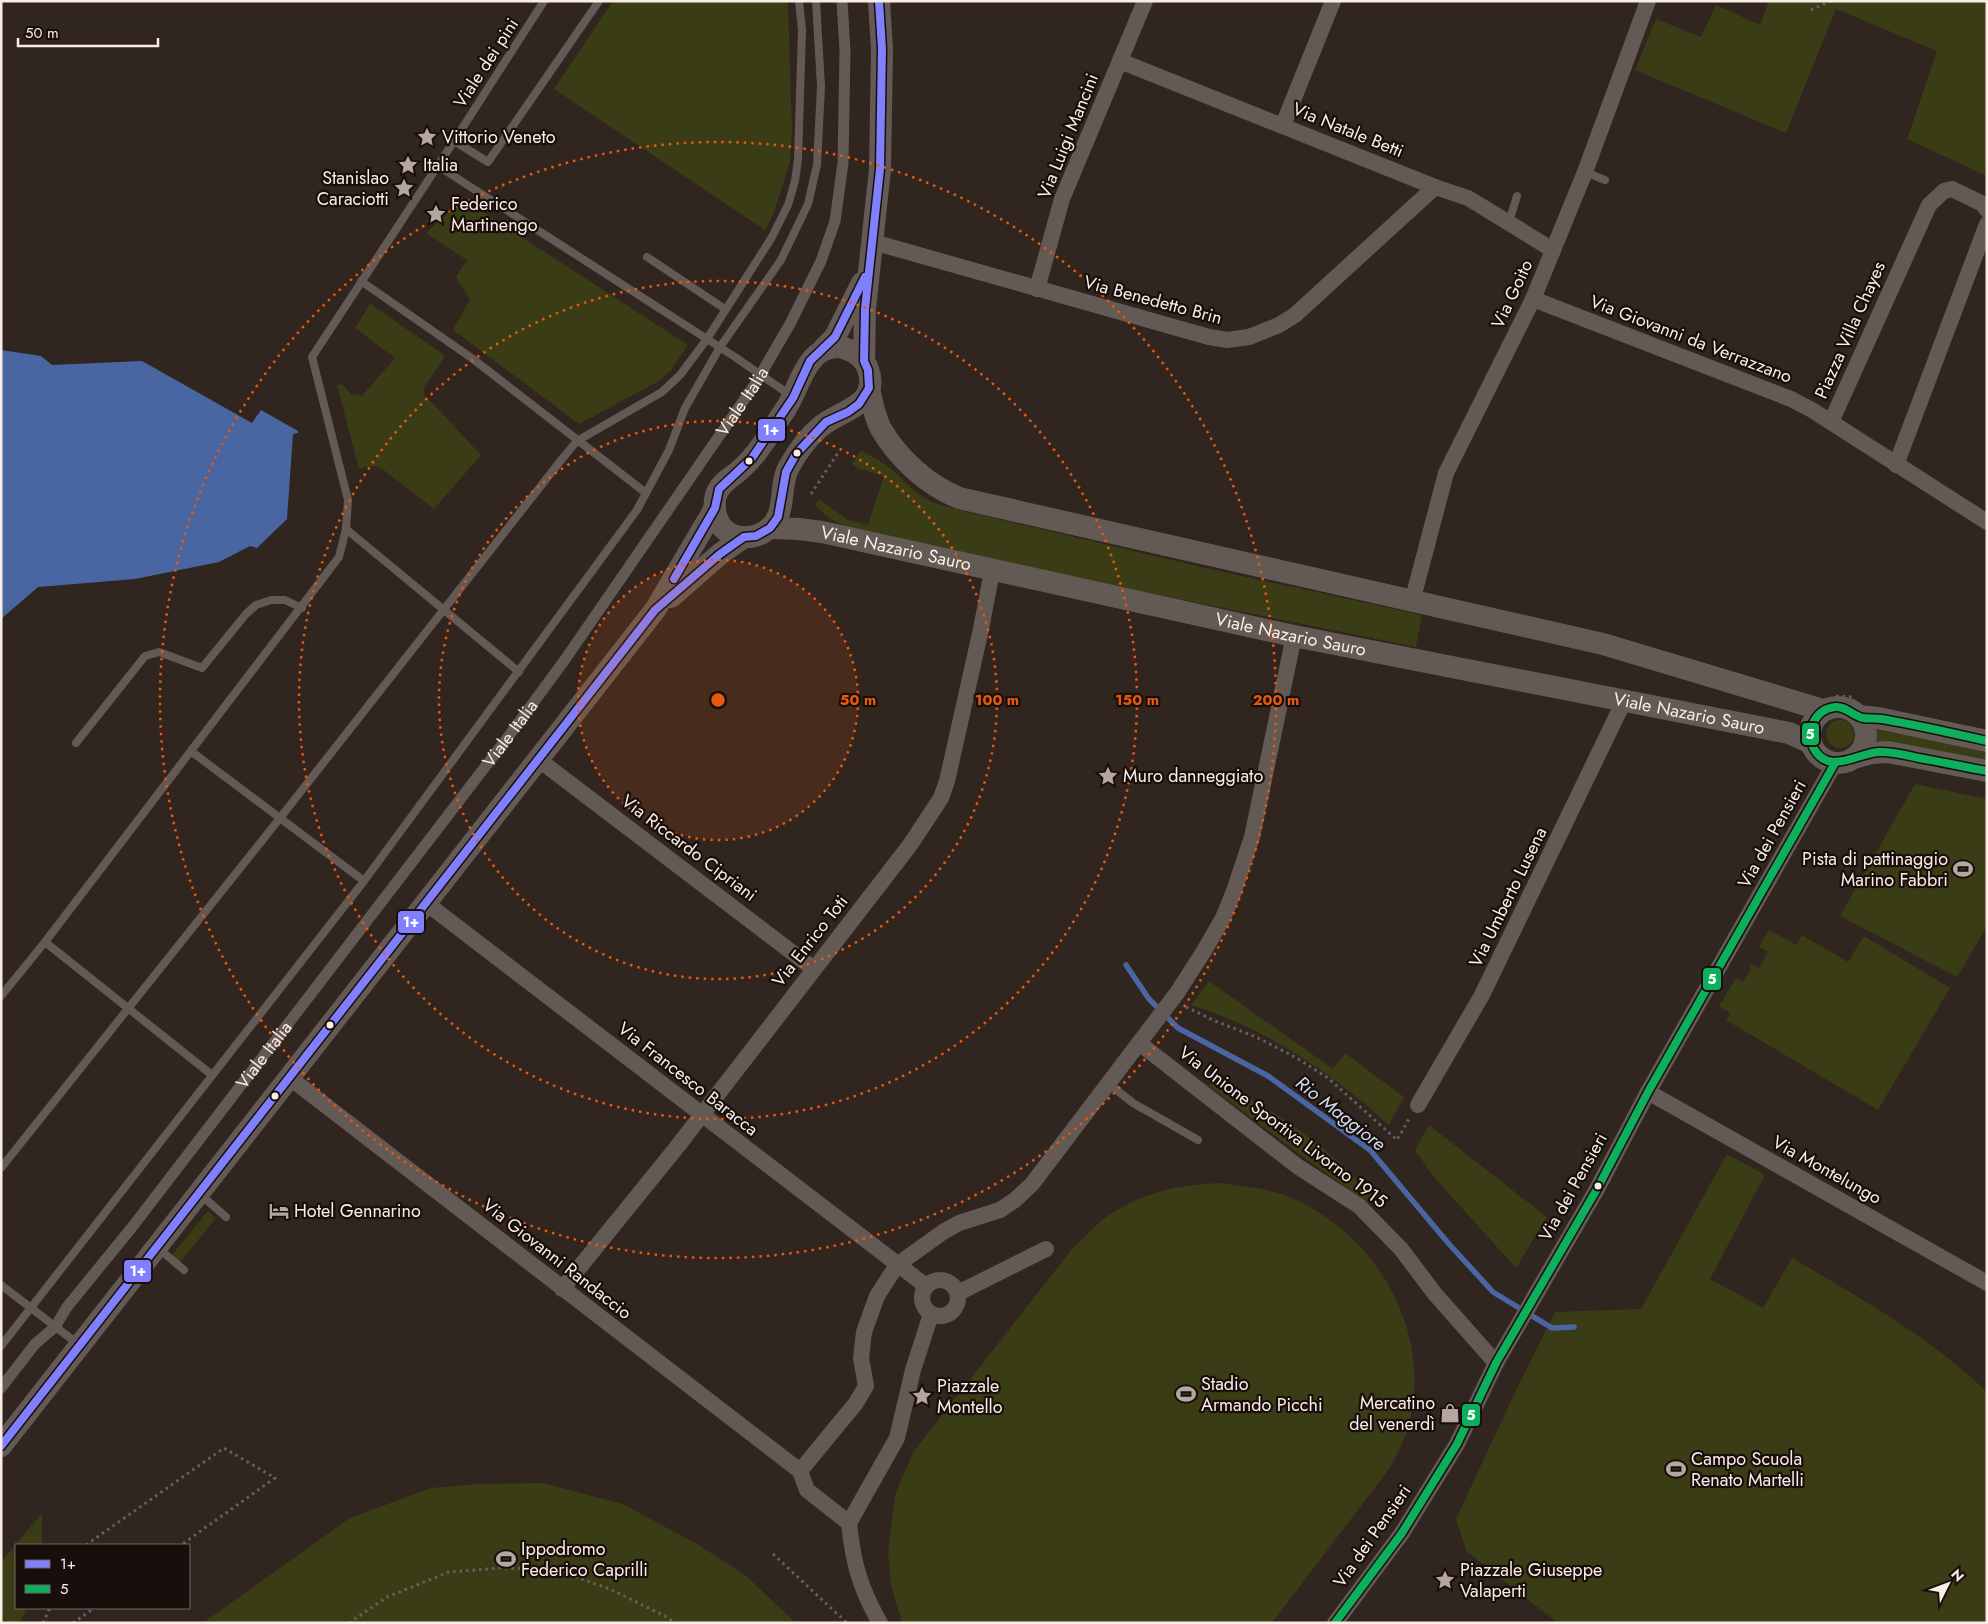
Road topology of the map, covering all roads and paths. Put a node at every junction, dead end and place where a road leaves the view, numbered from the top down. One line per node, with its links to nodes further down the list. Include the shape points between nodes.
1 (544, 1): 14 (lane, Viale dei pini)
2 (599, 1): 14 (lane, via 488,162)
3 (799, 1): 30 (lane, via 802,30 795,181 788,205 772,237)
4 (816, 1): 32 (lane, via 821,86 817,165 808,204 781,260)
5 (842, 1): 35 (street, Viale Italia, via 845,51 843,163 835,221 822,261)
6 (879, 1): 23 (main road, via 882,48 880,169)
7 (1145, 1): 12 (street, Via Luigi Mancini)
8 (1333, 1): 13 (street)
9 (1648, 1): 16 (street, Via Goito)
10 (1831, 1): 11 (path)
11 (1811, 10)
12 (1120, 61): 13 (street, Via Natale Betti); 28 (street, Via Luigi Mancini, via 1062,199)
13 (1283, 125): 18 (street, Via Natale Betti)
14 (454, 141): 15 (lane, Viale dei pini)
15 (438, 166): 27 (lane, Viale dei pini); 31 (lane)
16 (1585, 172): 17 (lane); 24 (street, Via Goito)
17 (1605, 180)
18 (1435, 187): 21 (street, Via Natale Betti, via 1468,198); 28 (street, Via Benedetto Brin, via 1295,315 1250,337 1227,340 1209,337)
19 (1517, 196): 21 (lane)
20 (1987, 210): 38 (street, Piazza Villa Chayes, via 1983,204 1952,188 1929,205)
21 (1509, 222): 24 (street, Via Natale Betti)
22 (1987, 224): 41 (street)
23 (873, 242): 26 (main road); 28 (street, Via Benedetto Brin)
24 (1554, 250): 29 (street, Via Goito)
25 (647, 257): 30 (lane)
26 (870, 266): 33 (main road, via 835,336); 34 (main road)
27 (361, 281): 39 (lane, via 473,359); 47 (lane, Viale dei pini, via 312,357 348,500)
28 (1037, 289)
29 (1533, 299): 38 (street, Via Giovanni da Verrazzano, via 1778,393); 50 (street, Via Goito, via 1446,473)
30 (725, 309): 31 (lane)
31 (706, 339): 32 (lane); 39 (lane, via 662,392)
32 (720, 347): 35 (lane); 42 (lane, via 685,408 669,450)
33 (824, 348): 34 (main road, via 845,348); 37 (main road, Viale Italia, via 810,361)
34 (864, 361): 36 (main road, Viale Nazario Sauro)
35 (761, 374): 37 (lane); 96 (street, Viale Italia, via 508,738)
36 (870, 388): 46 (main road, via 859,404 826,422 796,454 786,472 780,511); 50 (main road, Viale Nazario Sauro, via 872,405 889,441 918,472 946,493)
37 (793, 398): 44 (main road, Viale Italia, via 752,458 719,489)
38 (1831, 422): 41 (street, Piazza Villa Chayes)
39 (577, 441): 42 (lane); 52 (lane)
40 (838, 453): 43 (path)
41 (1896, 465): 45 (street)
42 (646, 493): 55 (lane)
43 (811, 494)
44 (715, 508): 48 (main road, via 724,529); 53 (main road, Viale Italia)
45 (1987, 522)
46 (770, 528): 48 (main road, Viale Italia, via 756,536); 49 (main road, Viale Nazario Sauro, via 822,532)
47 (346, 529): 51 (lane, Viale dei pini, via 340,557); 52 (lane)
48 (744, 537): 53 (main road, Viale Italia)
49 (992, 571): 54 (main road, Viale Nazario Sauro); 70 (street, Via Enrico Toti, via 948,781 910,845)
50 (1412, 602): 57 (main road, Viale Nazario Sauro, via 1603,644)
51 (302, 608): 60 (lane, via 285,600 256,605 202,668 159,652 145,656); 62 (lane, Viale dei pini)
52 (442, 610): 55 (lane); 66 (lane)
53 (655, 610): 63 (main road, Viale Italia)
54 (1294, 636): 56 (main road, Viale Nazario Sauro); 71 (street, via 1252,837 1242,868 1223,918)
55 (519, 672): 67 (lane)
56 (1624, 701): 61 (main road, Viale Nazario Sauro, via 1789,733); 79 (street, Via Umberto Lusena, via 1482,995)
57 (1823, 710): 58 (main road, via 1841,707); 61 (main road, via 1812,724)
58 (1859, 716): 59 (main road); 64 (main road, via 1866,738 1862,749)
59 (1987, 741)
60 (76, 743)
61 (1811, 743): 64 (main road, via 1820,756)
62 (192, 752): 66 (lane); 69 (lane, Viale dei pini)
63 (539, 760): 68 (main road, Viale Italia); 70 (street, Via Riccardo Cipriani)
64 (1844, 761): 65 (main road, via 1888,752); 78 (street, Via dei Pensieri)
65 (1987, 771)
66 (280, 818): 67 (lane); 73 (lane)
67 (364, 881): 75 (lane)
68 (426, 903): 76 (main road, Viale Italia); 80 (street, Via Francesco Baracca)
69 (45, 942): 72 (lane, Viale dei pini); 73 (lane)
70 (814, 969): 80 (street, Via Enrico Toti)
71 (1179, 990): 74 (street); 79 (path, via 1186,1008 1295,1057 1328,1078 1397,1140)
72 (1, 996)
73 (128, 1008): 75 (lane); 82 (lane)
74 (1145, 1035): 77 (street); 99 (street, Via Unione Sportiva Livorno 1915, via 1297,1166 1359,1206 1401,1248 1435,1294)
75 (212, 1075): 94 (lane)
76 (290, 1078): 83 (main road, Viale Italia); 92 (street, Via Giovanni Randaccio)
77 (1109, 1084): 81 (lane); 87 (street, via 1016,1200 1000,1210 942,1232)
78 (1648, 1092): 89 (street, Via Montelungo); 99 (street, Via dei Pensieri, via 1597,1189)
79 (1418, 1105)
80 (701, 1114): 87 (street, Via Francesco Baracca); 92 (street, Via Enrico Toti)
81 (1198, 1140)
82 (1, 1168)
83 (199, 1194): 84 (lane); 85 (main road, Viale Italia)
84 (226, 1217)
85 (157, 1247): 88 (lane); 98 (main road, Viale Italia)
86 (1046, 1249): 93 (street)
87 (897, 1265): 91 (street, Via Francesco Baracca); 102 (street, via 877,1296 864,1332 862,1358 866,1386)
88 (184, 1270)
89 (1987, 1282)
90 (1, 1285): 94 (lane)
91 (926, 1286): 93 (street, via 934,1280 946,1280 956,1287); 95 (street, via 922,1299)
92 (562, 1289): 102 (street, Via Giovanni Randaccio)
93 (958, 1293): 95 (street, via 958,1305 949,1314)
94 (30, 1307): 96 (lane); 97 (lane)
95 (931, 1314): 103 (street, via 913,1370 897,1438)
96 (55, 1326): 98 (lane); 100 (street, Viale Italia, via 35,1344)
97 (1, 1346)
98 (80, 1346): 101 (main road, Viale Italia)
99 (1496, 1363): 115 (street, Via dei Pensieri, via 1457,1444 1402,1533)
100 (1, 1388)
101 (1, 1446)
102 (800, 1472): 103 (street, via 808,1490)
103 (849, 1523): 114 (street, via 852,1556)
104 (87, 1544): 105 (path, via 224,1448 275,1478)
105 (182, 1544)
106 (773, 1554): 113 (path)
107 (50, 1609): 109 (path)
108 (93, 1609): 110 (path)
109 (43, 1623)
110 (72, 1623)
111 (349, 1623): 112 (path, via 387,1597 449,1572 500,1568 553,1569 610,1589)
112 (675, 1623)
113 (847, 1623)
114 (880, 1623)
115 (1335, 1623)

